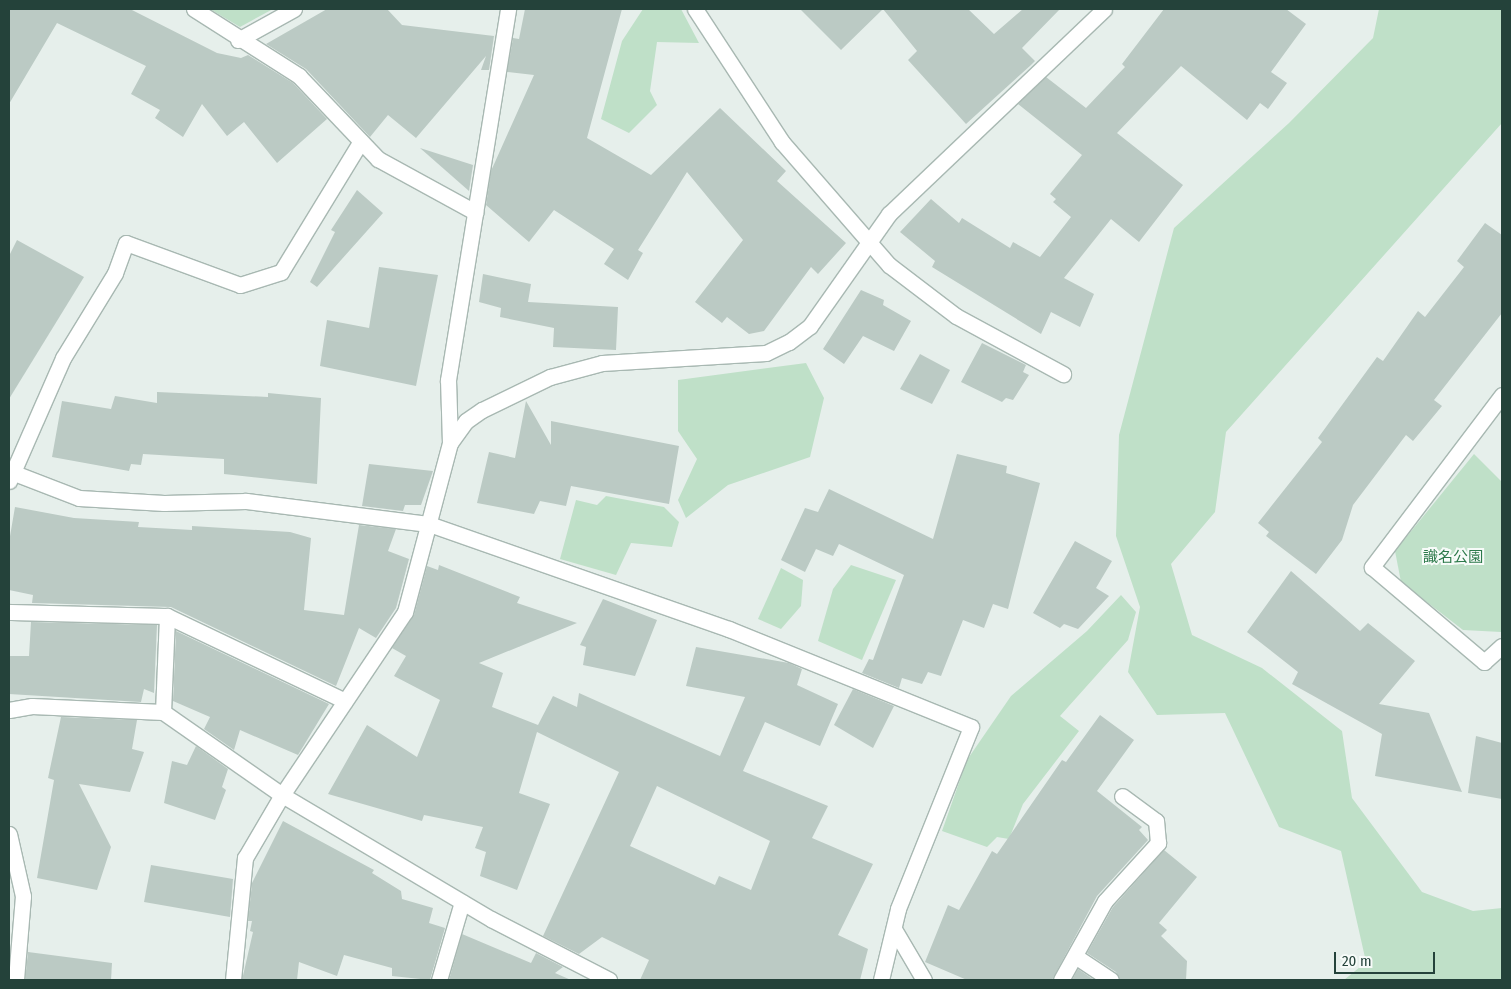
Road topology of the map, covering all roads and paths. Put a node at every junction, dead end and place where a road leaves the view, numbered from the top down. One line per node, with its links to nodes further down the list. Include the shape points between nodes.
1 (194, 9): 6 (street)
2 (294, 9): 6 (street)
3 (508, 9): 8 (street)
4 (695, 9): 9 (street, via 782,142)
5 (1104, 9): 9 (street, via 889,214)
6 (238, 40): 7 (street, via 299,76)
7 (361, 141): 8 (street, via 378,158); 13 (street, via 281,272 240,285 126,243 115,273 63,358)
8 (476, 212): 12 (street, via 447,388)
9 (869, 244): 10 (street, via 889,265 956,316); 12 (street, via 810,326 766,353 602,363 550,377 466,420)
10 (1063, 374)
11 (1502, 395): 17 (street, via 1372,567 1484,662)
12 (450, 443): 14 (street)
13 (10, 475): 14 (street, via 79,498 164,503 246,501)
14 (429, 524): 18 (street, via 405,612); 25 (street, via 729,628 971,727)
15 (9, 612): 16 (street)
16 (167, 616): 18 (street); 20 (street)
17 (1502, 646)
18 (346, 701): 21 (street)
19 (9, 710): 20 (street, via 32,706)
20 (163, 712): 21 (street)
21 (282, 795): 24 (street); 28 (street, via 244,858)
22 (1122, 796): 26 (street, via 1156,821 1158,843 1105,901)
23 (9, 834): 27 (street, via 23,896)
24 (462, 902): 29 (street); 30 (street)
25 (894, 929): 31 (street); 32 (street)
26 (1075, 956): 33 (street); 34 (street)
27 (16, 980)
28 (232, 980)
29 (439, 980)
30 (609, 980)
31 (881, 980)
32 (924, 980)
33 (1061, 980)
34 (1111, 980)

